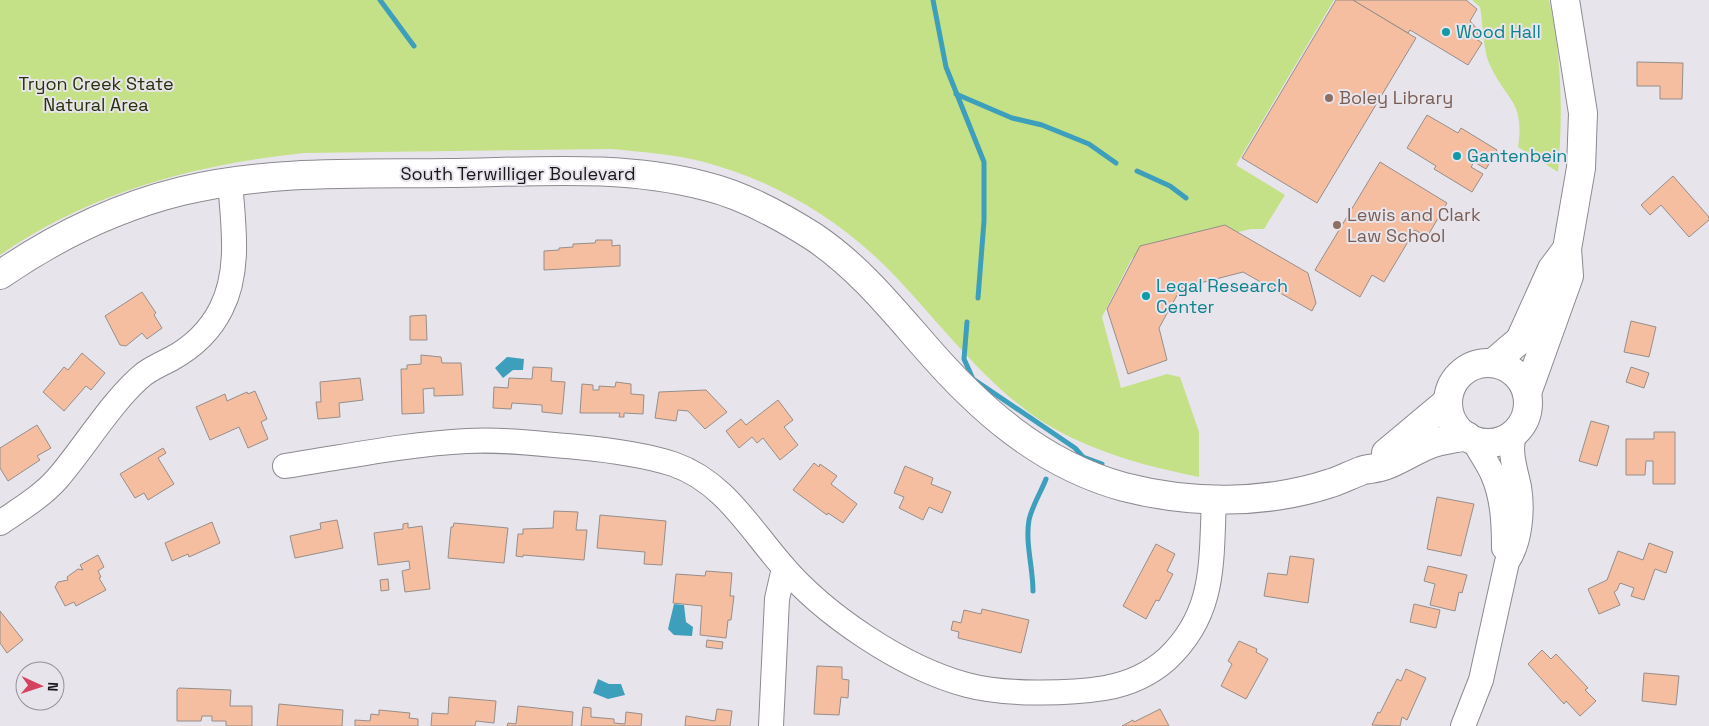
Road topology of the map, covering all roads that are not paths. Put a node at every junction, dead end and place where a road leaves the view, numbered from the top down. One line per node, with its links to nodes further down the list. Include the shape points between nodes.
1 (1565, 0): 3 (main road, via 1582,113 1581,168)
2 (230, 181): 4 (main road, South Terwilliger Boulevard, via 135,205 77,229); 12 (main road, South Terwilliger Boulevard, via 266,176 598,171 653,175 708,186 781,217 840,256 886,301 982,408 1037,449 1064,464 1121,486 1173,496); 13 (street, via 233,269 229,289 213,323 183,352 145,373 56,480 38,497)
3 (1567, 249): 5 (main road, South Terwilliger Boulevard, via 1552,269 1520,340); 6 (main road, via 1569,276)
4 (0, 275)
5 (1493, 363): 6 (main road, via 1518,375); 7 (main road, South Terwilliger Boulevard, via 1477,364 1460,374)
6 (1527, 393): 8 (main road, via 1527,412)
7 (1447, 402): 9 (main road, via 1452,421); 11 (main road, South Terwilliger Boulevard)
8 (1514, 434): 9 (main road, South Terwilliger Boulevard, via 1498,442); 14 (street, via 1512,450 1520,498 1519,520 1514,552)
9 (1470, 438): 11 (main road, South Terwilliger Boulevard, via 1428,445 1382,467); 14 (street, via 1486,460 1498,488)
10 (285, 466): 15 (street, via 464,441 509,440 638,455 674,464 718,489)
11 (1365, 469): 12 (main road, South Terwilliger Boulevard, via 1332,483 1289,494)
12 (1214, 499): 15 (street, via 1209,586 1194,627 1178,648 1151,671 1131,682 1100,689 993,689 969,686 936,674 901,658 845,622)
13 (0, 523)
14 (1507, 562): 17 (street, via 1481,680)
15 (784, 568): 16 (street, via 777,599)
16 (771, 726)
17 (1463, 726)

